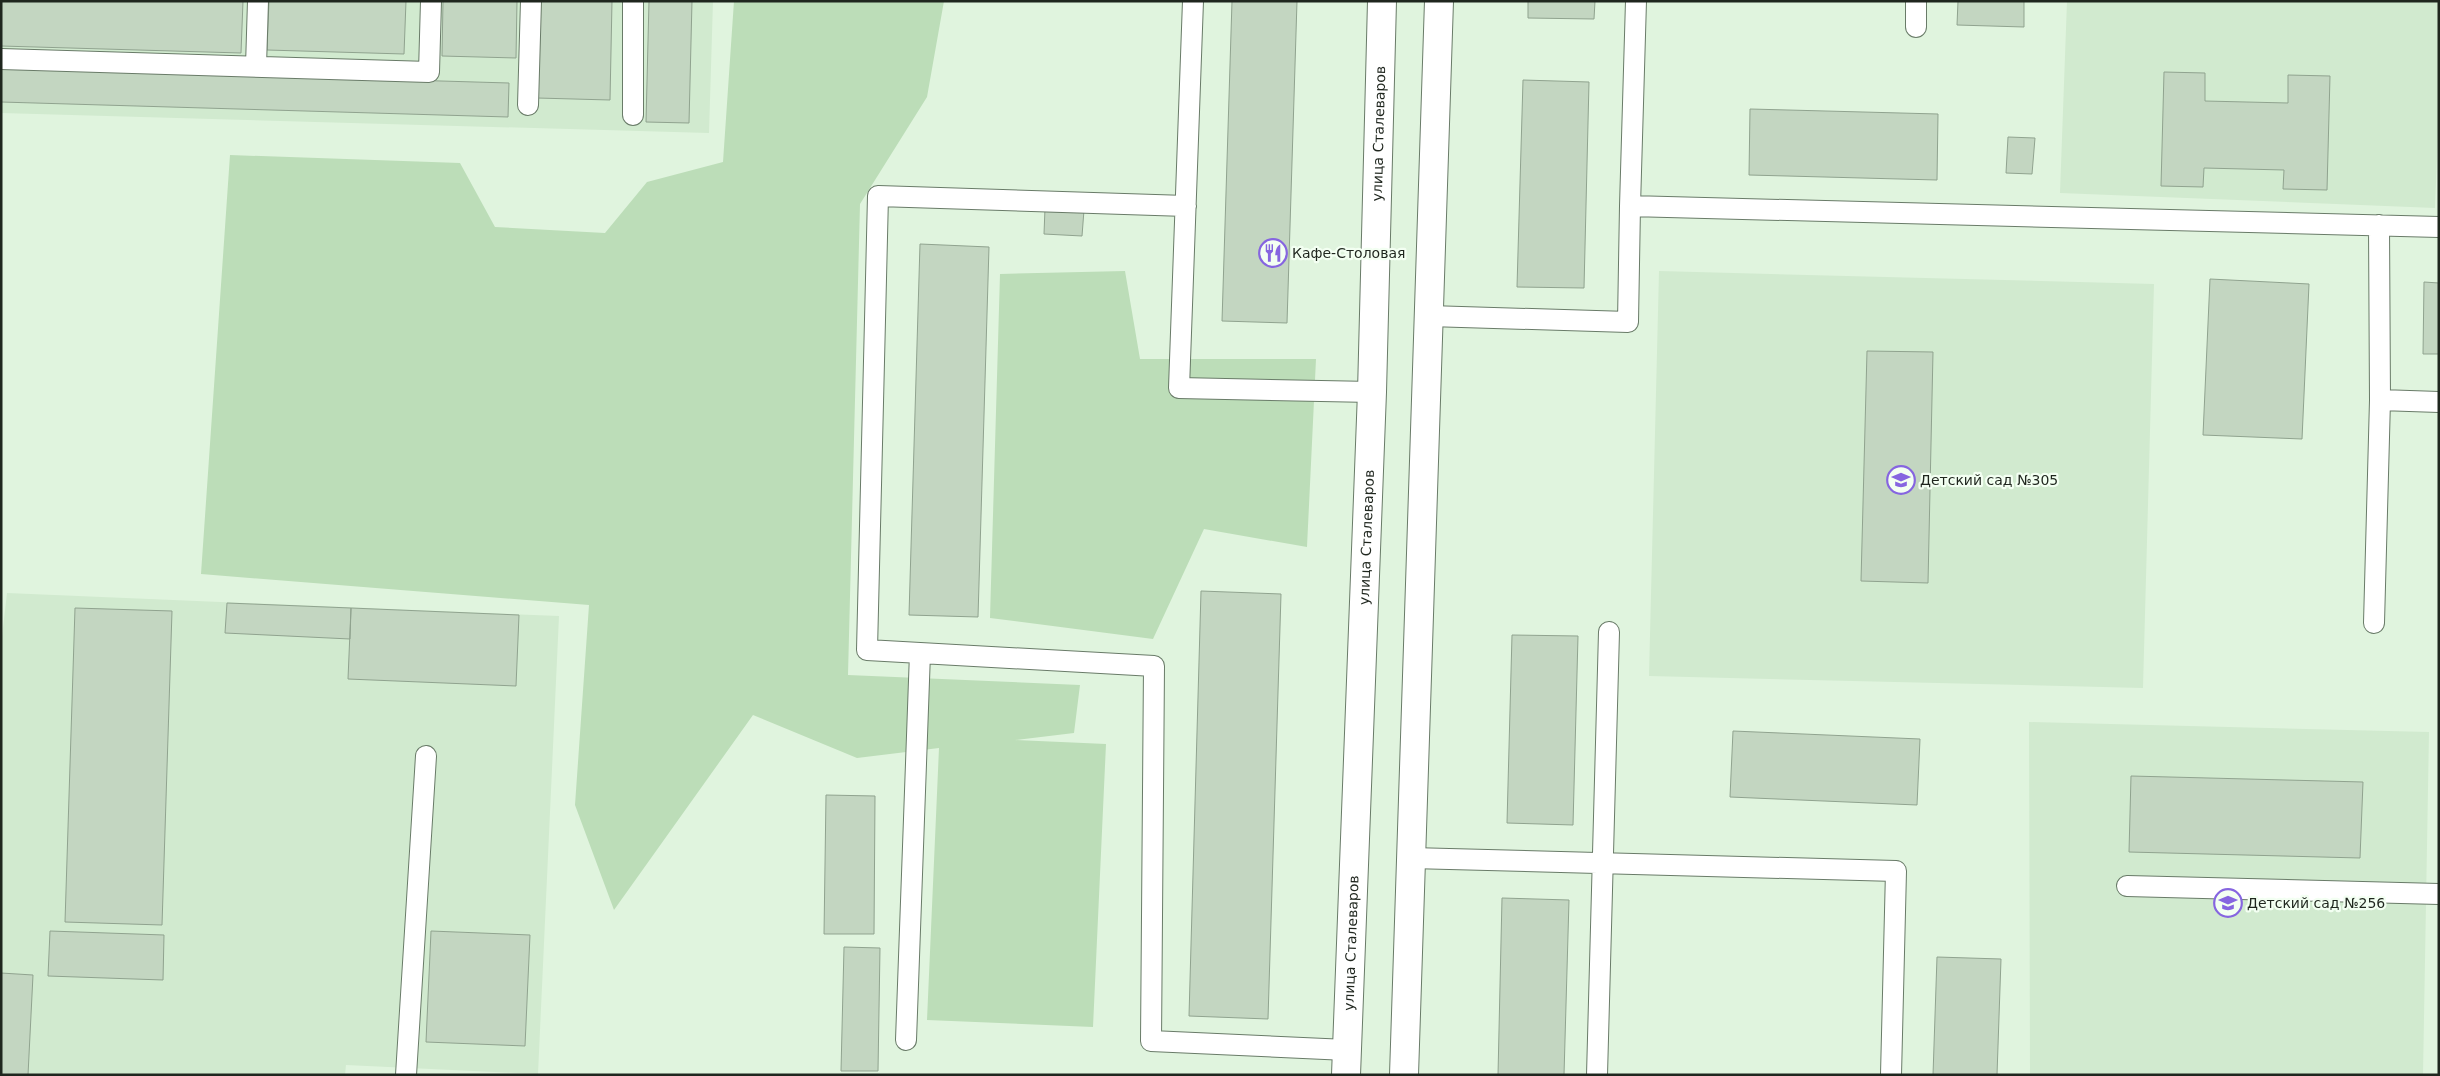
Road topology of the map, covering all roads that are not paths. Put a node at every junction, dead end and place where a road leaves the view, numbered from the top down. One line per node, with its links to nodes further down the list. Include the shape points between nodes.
1 (258, 1): 12 (lane)
2 (431, 1): 12 (lane, via 429,72)
3 (531, 1): 13 (lane)
4 (633, 1): 14 (lane)
5 (1193, 1): 15 (lane)
6 (1382, 1): 20 (street, улица Сталеваров)
7 (1439, 1): 19 (street)
8 (1636, 1): 16 (lane)
9 (1916, 1): 10 (lane)
10 (1916, 27)
11 (1, 60): 12 (lane)
12 (256, 66)
13 (528, 105)
14 (633, 115)
15 (1186, 206): 20 (lane, via 1179,388); 25 (lane, via 878,196 867,650)
16 (1630, 206): 17 (lane); 19 (lane, via 1628,322)
17 (2380, 225): 18 (lane); 21 (lane)
18 (2439, 226)
19 (1429, 316): 27 (street)
20 (1372, 392): 32 (street, улица Сталеваров)
21 (2380, 400): 22 (lane); 23 (lane)
22 (2439, 402)
23 (2374, 622)
24 (1609, 632): 28 (lane)
25 (920, 653): 31 (lane); 32 (lane, via 1154,666 1151,1041)
26 (426, 756): 33 (lane)
27 (1411, 858): 28 (lane); 34 (street)
28 (1603, 864): 35 (lane); 36 (lane, via 1896,871)
29 (2126, 886): 30 (lane)
30 (2439, 894)
31 (906, 1040)
32 (1347, 1062)
33 (406, 1075)
34 (1404, 1075)
35 (1597, 1075)
36 (1891, 1075)

